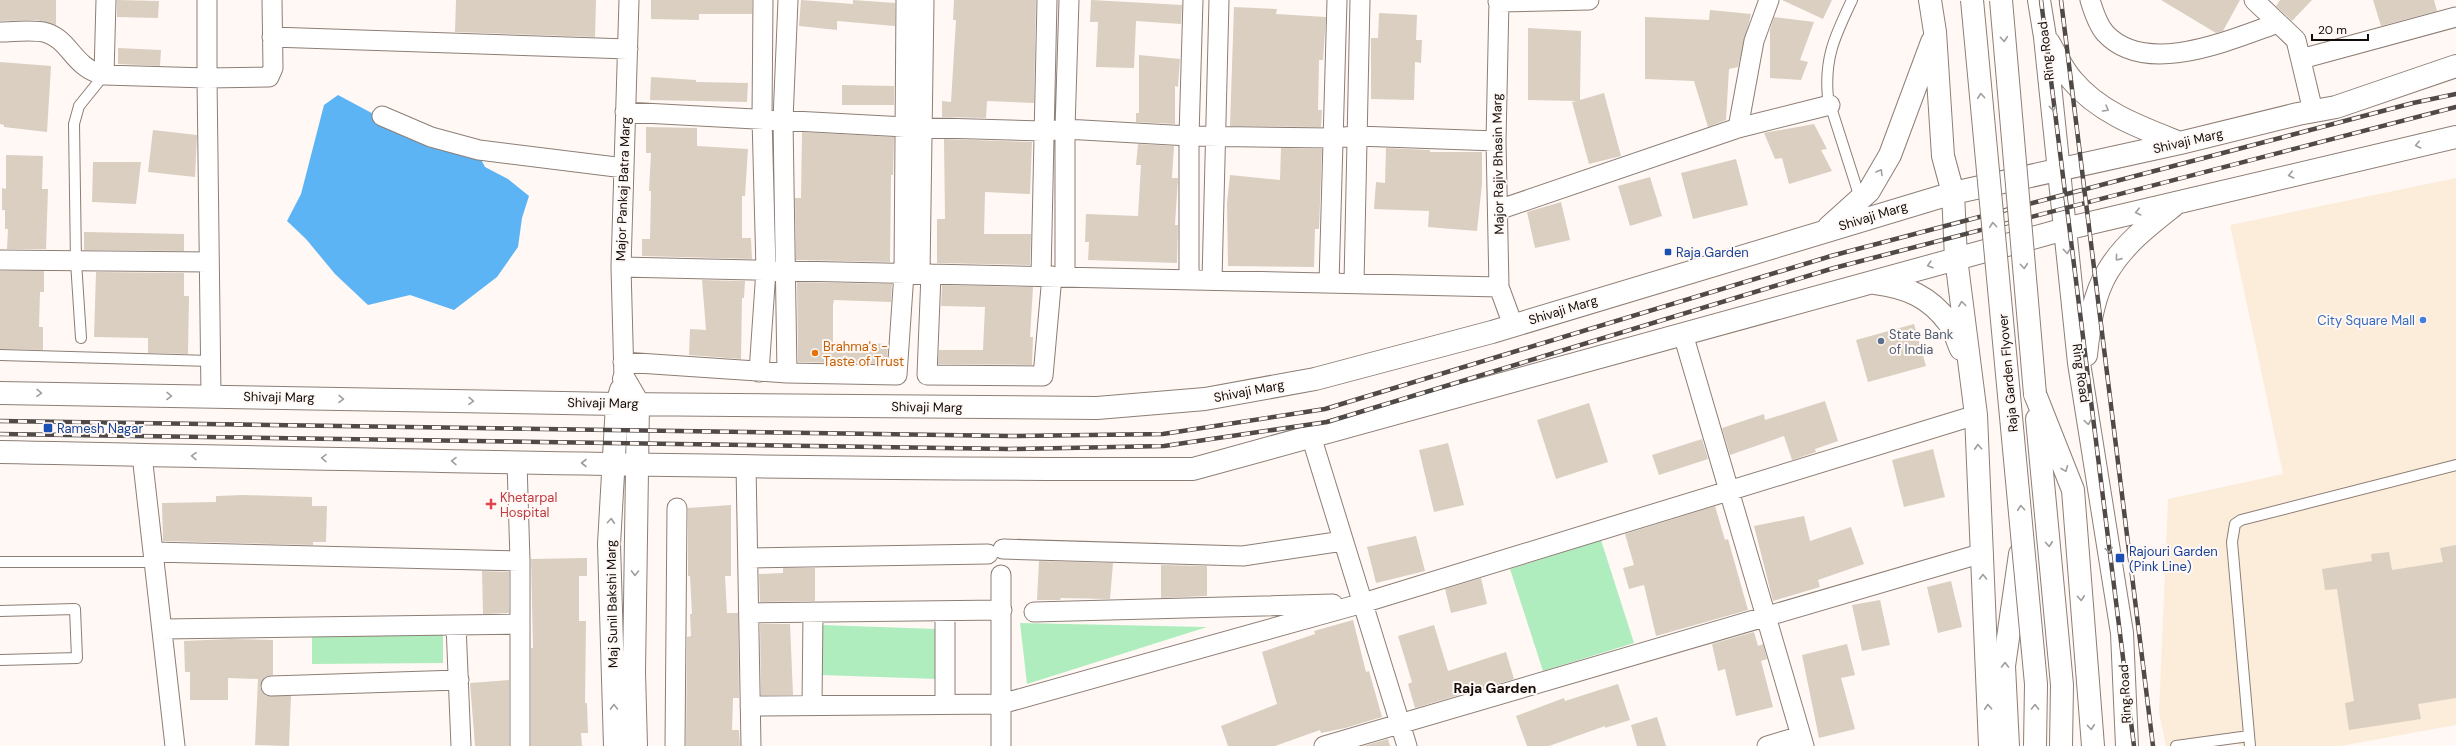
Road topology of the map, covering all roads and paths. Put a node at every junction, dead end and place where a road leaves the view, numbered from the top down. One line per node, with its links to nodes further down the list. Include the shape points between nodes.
1 (106, 0): 34 (street)
2 (207, 0): 35 (street)
3 (272, 0): 29 (street)
4 (629, 0): 31 (street, Major Pankaj Batra Marg)
5 (763, 0): 40 (street)
6 (788, 0): 41 (street)
7 (906, 0): 42 (street)
8 (924, 0): 42 (street)
9 (1047, 0): 45 (street)
10 (1069, 0): 44 (street)
11 (1193, 0): 47 (street)
12 (1219, 0): 46 (street)
13 (1337, 0): 50 (street)
14 (1360, 0): 48 (street)
15 (1589, 0): 24 (street)
16 (1769, 0): 43 (street, via 1754,41)
17 (1852, 0): 36 (lane, via 1836,34 1827,65 1826,81)
18 (1930, 0): 28 (main road)
19 (1972, 0): 103 (main road, Raja Garden Flyover, one-way to 19, bridge)
20 (2001, 0): 89 (main road, Raja Garden Flyover, one-way to 89, bridge)
21 (2040, 0): 30 (main road, Ring Road)
22 (2090, 0): 26 (street, via 2105,33 2125,48 2155,54 2183,52 2219,44)
23 (2254, 0): 26 (street)
24 (1498, 1): 51 (street, Major Rajiv Bhasin Marg)
25 (2456, 17): 32 (street)
26 (2278, 23): 32 (street, via 2296,40)
27 (0, 32): 34 (street, via 47,33 57,39 83,66 92,72)
28 (1936, 32): 55 (main road, via 1943,156); 56 (main road, one-way to 28, via 1868,191 1890,155)
29 (272, 37): 31 (street); 35 (street, via 273,68 269,77)
30 (2045, 37): 52 (main road, one-way to 52, via 2071,80 2099,105 2134,125); 54 (main road, Ring Road, one-way to 54)
31 (628, 49): 37 (street, Major Pankaj Batra Marg)
32 (2301, 59): 38 (street)
33 (2456, 66): 38 (main road, Shivaji Marg, via 2336,108)
34 (104, 74): 35 (street); 63 (lane, via 79,106 74,124)
35 (207, 78): 64 (street)
36 (1830, 105): 43 (street); 56 (lane)
37 (625, 112): 40 (street); 53 (street, Major Pankaj Batra Marg)
38 (2313, 112): 52 (main road, Shivaji Marg)
39 (382, 116): 53 (street, via 431,137 479,150)
40 (762, 118): 41 (street); 66 (street)
41 (783, 120): 42 (street); 67 (street)
42 (914, 127): 45 (street); 68 (street)
43 (1738, 128): 58 (street)
44 (1065, 129): 45 (street); 47 (street); 69 (street)
45 (1043, 131): 69 (street)
46 (1216, 134): 47 (street); 50 (street); 71 (street)
47 (1189, 136): 70 (street)
48 (1358, 136): 50 (street); 51 (street); 74 (street)
49 (2456, 137): 57 (main road, one-way to 57)
50 (1331, 138): 73 (street)
51 (1496, 141): 58 (street, Major Rajiv Bhasin Marg)
52 (2180, 143): 54 (main road, Shivaji Marg)
53 (624, 168): 65 (street, Major Pankaj Batra Marg)
54 (2058, 170): 55 (main road, Shivaji Marg); 59 (main road, Ring Road)
55 (1953, 193): 60 (main road, Shivaji Marg); 61 (main road)
56 (1860, 198): 60 (main road)
57 (2177, 203): 59 (main road, one-way to 59); 87 (main road, one-way to 87, via 2136,236 2107,272 2093,310)
58 (1498, 210): 75 (street, Major Rajiv Bhasin Marg)
59 (2065, 229): 61 (main road); 87 (main road, Ring Road, one-way to 87)
60 (1825, 230): 76 (main road, Shivaji Marg)
61 (1956, 258): 72 (main road, one-way to 72); 82 (main road, one-way to 61)
62 (0, 260): 63 (street)
63 (76, 262): 64 (street); 78 (lane)
64 (209, 262): 80 (street)
65 (621, 267): 66 (street); 81 (street, Major Pankaj Batra Marg)
66 (766, 270): 67 (street); 83 (street)
67 (787, 270): 68 (street); 84 (street)
68 (918, 273): 69 (street); 85 (street); 86 (street)
69 (1052, 276): 70 (street); 86 (street, via 1043,376)
70 (1189, 280): 71 (street)
71 (1212, 280): 73 (street)
72 (1871, 282): 77 (main road); 82 (main road, via 1894,285 1918,293 1950,323)
73 (1329, 283): 74 (street)
74 (1354, 283): 75 (street)
75 (1499, 287): 76 (street, Major Rajiv Bhasin Marg)
76 (1513, 325): 91 (main road, Shivaji Marg, via 1315,379 1206,399 1097,408)
77 (1683, 334): 93 (main road); 101 (street)
78 (81, 338)
79 (0, 355): 80 (lane)
80 (211, 361): 90 (street)
81 (623, 370): 83 (street); 91 (main road)
82 (1970, 370): 92 (main road)
83 (759, 372): 84 (street)
84 (787, 373): 85 (street)
85 (897, 375): 86 (street)
86 (927, 375)
87 (2082, 383): 148 (main road, Ring Road, one-way to 148, via 2122,632)
88 (0, 393): 90 (main road, Shivaji Marg, one-way to 90)
89 (2035, 394): 146 (main road, Raja Garden Flyover, one-way to 146, via 2062,685); 147 (main road, one-way to 147, via 2073,490)
90 (211, 396): 91 (main road, Shivaji Marg, one-way to 91)
91 (627, 403): 97 (main road, Maj Sunil Bakshi Marg); 98 (main road, Maj Sunil Bakshi Marg)
92 (1976, 415): 101 (street); 105 (main road, one-way to 92)
93 (1311, 436): 99 (main road, via 1194,468); 104 (street)
94 (0, 452): 95 (main road)
95 (142, 455): 96 (main road, one-way to 95); 106 (street)
96 (517, 462): 97 (main road, one-way to 96); 108 (street)
97 (615, 463): 98 (main road); 135 (main road, Maj Sunil Bakshi Marg, one-way to 97, via 610,544)
98 (637, 464): 99 (main road); 136 (main road, Maj Sunil Bakshi Marg, one-way to 136, via 634,672)
99 (746, 465): 107 (street)
100 (2456, 465): 131 (lane, via 2372,485 2235,524 2232,542)
101 (1728, 489): 111 (street); 118 (street)
102 (677, 508): 137 (street)
103 (2023, 535): 144 (main road, one-way to 103, bridge, via 2005,653); 145 (main road, Raja Garden Flyover, one-way to 103, bridge, via 2036,684)
104 (1343, 541): 107 (street, via 1243,556 995,552); 111 (street)
105 (1984, 553): 118 (street); 143 (main road, one-way to 105, via 1983,615)
106 (154, 557): 108 (street); 109 (lane); 121 (street)
107 (748, 558): 117 (street)
108 (520, 561): 119 (street)
109 (0, 562)
110 (1001, 575): 112 (street)
111 (1363, 603): 116 (street); 126 (street); 129 (street)
112 (1002, 610): 114 (street); 126 (street)
113 (0, 611): 122 (lane, via 75,609 77,658)
114 (945, 611): 115 (street); 125 (street)
115 (813, 612): 117 (street); 127 (street)
116 (1034, 612)
117 (749, 613): 128 (street)
118 (1766, 617): 129 (street); 130 (street)
119 (520, 624): 120 (street); 134 (street)
120 (456, 625): 121 (street); 123 (street)
121 (162, 629): 132 (street)
122 (0, 660)
123 (459, 680): 124 (street); 133 (street)
124 (271, 686)
125 (945, 704): 126 (street); 127 (street)
126 (1001, 704): 139 (street)
127 (812, 705): 128 (street)
128 (750, 706): 138 (street)
129 (1400, 724): 140 (street); 141 (street)
130 (1803, 741): 142 (street)
131 (2250, 741): 149 (lane)
132 (175, 746)
133 (461, 746)
134 (520, 746)
135 (615, 746)
136 (636, 746)
137 (675, 746)
138 (751, 746)
139 (1001, 746)
140 (1324, 746)
141 (1407, 746)
142 (1767, 746)
143 (1990, 746)
144 (2008, 746)
145 (2035, 746)
146 (2061, 746)
147 (2093, 746)
148 (2127, 746)
149 (2176, 746)

